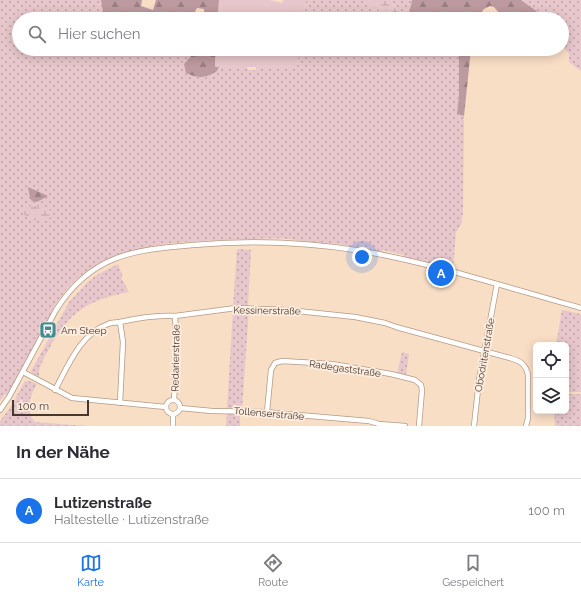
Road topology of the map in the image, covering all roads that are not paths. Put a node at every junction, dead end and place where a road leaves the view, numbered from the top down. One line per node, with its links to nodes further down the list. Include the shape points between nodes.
1 (497, 284): 2 (street); 5 (street, Obodritenstraße); 6 (street, via 398,258 319,246 272,242 217,243 141,251 104,263 74,286 56,310)
2 (581, 308)
3 (176, 316): 4 (street, Kessinerstraße); 5 (street, Kessinerstraße, via 236,308 338,314 385,323); 8 (street, Redarierstraße)
4 (120, 322): 7 (street, Kessinerstraße, via 109,323 84,341); 9 (street, via 124,342)
5 (484, 352): 18 (street, Obodritenstraße); 19 (street, Kessinerstraße, via 518,361 526,368)
6 (23, 372): 7 (street); 12 (street)
7 (55, 390): 9 (street, via 76,399)
8 (174, 400): 10 (street, via 169,401); 11 (street, via 180,404)
9 (120, 403): 10 (street)
10 (166, 407): 14 (street)
11 (180, 408): 13 (street, Tollenserstraße); 14 (street, via 177,414)
12 (0, 410)
13 (268, 412): 16 (street, Tollenserstraße); 17 (street, Radegaststraße, via 271,370 275,363 282,361 332,364 417,381 422,390)
14 (173, 415): 15 (street)
15 (174, 426)
16 (405, 426)
17 (419, 426)
18 (474, 426)
19 (526, 426)

